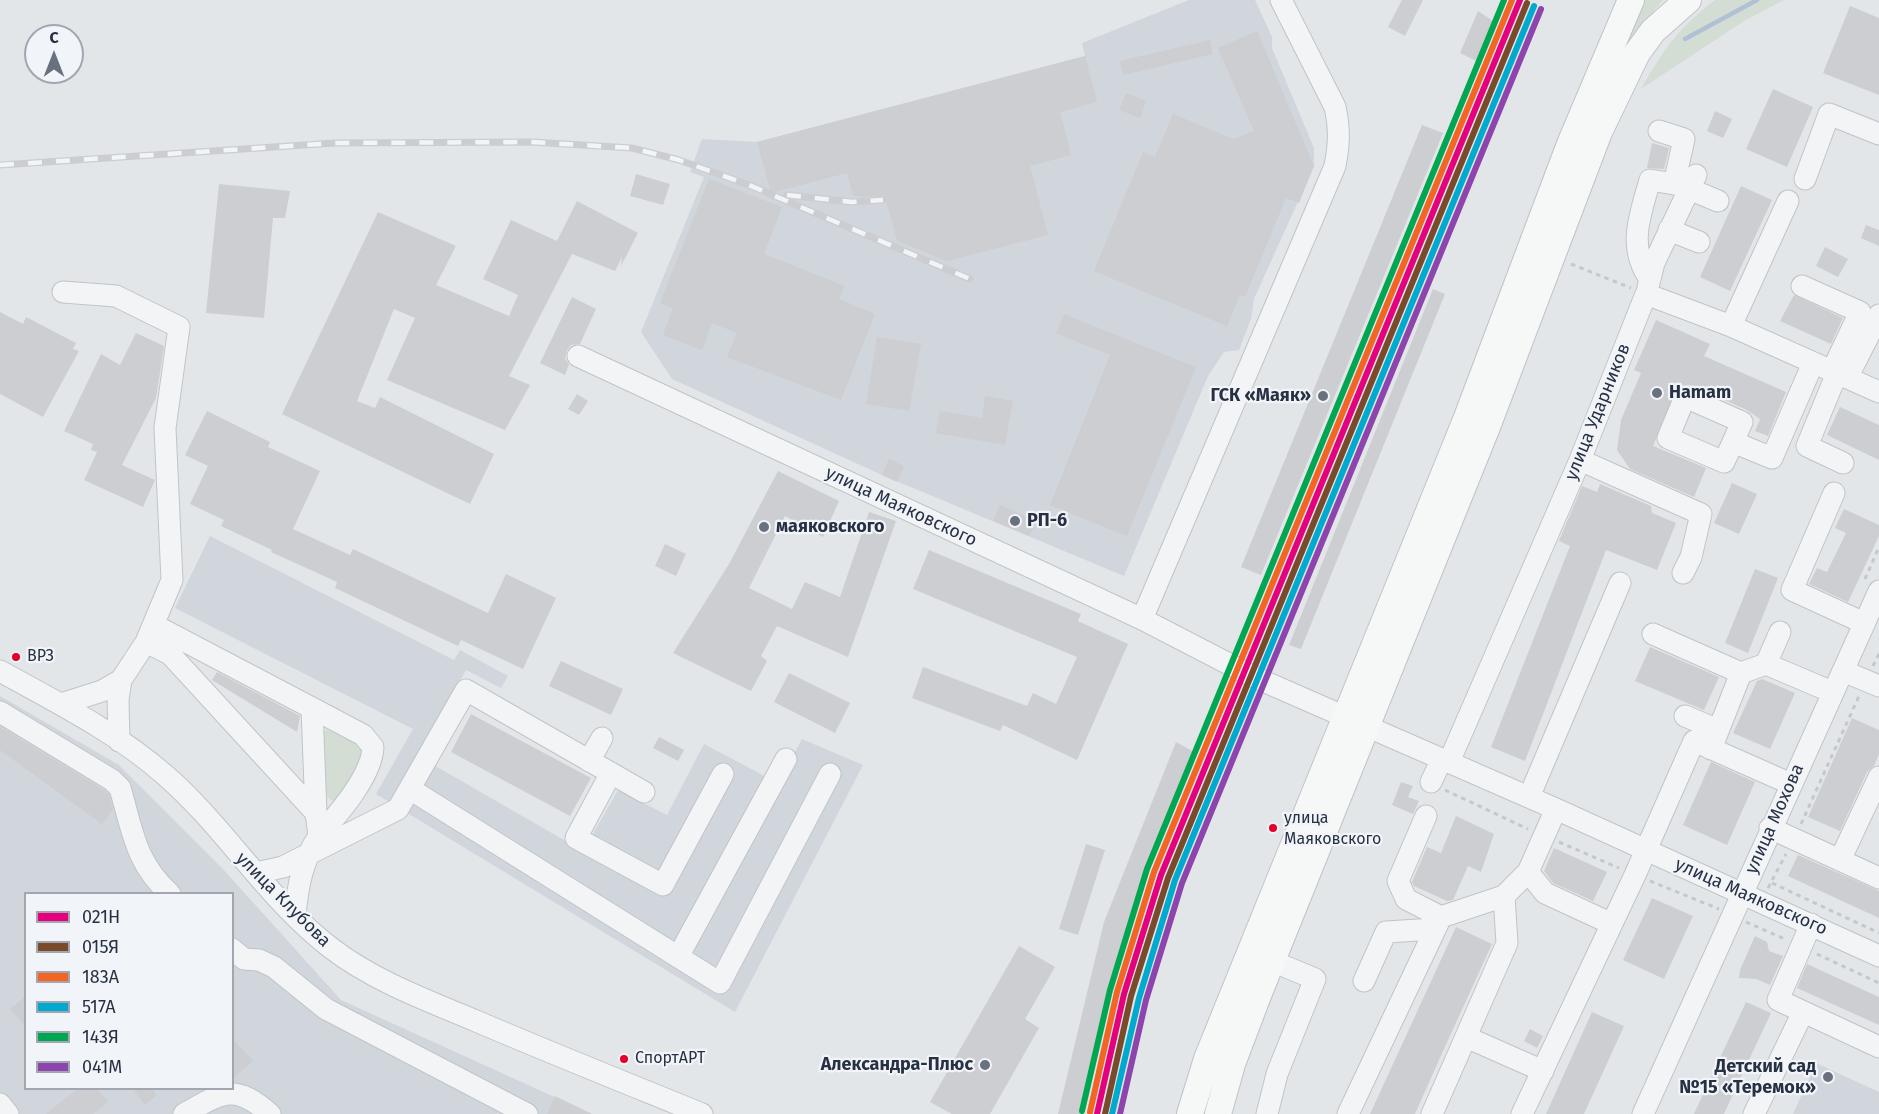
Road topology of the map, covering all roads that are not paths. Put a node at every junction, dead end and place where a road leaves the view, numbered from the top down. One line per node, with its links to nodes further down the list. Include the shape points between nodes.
1 (1281, 0): 26 (street, via 1335,107 1339,124 1335,166)
2 (1631, 0): 42 (main road, via 1570,144)
3 (1688, 0): 42 (main road, via 1653,31 1637,52 1599,132 1487,427)
4 (1659, 132): 11 (street, via 1684,139 1674,184 1650,180 1635,236)
5 (1879, 134): 6 (street, via 1829,114)
6 (1805, 179)
7 (1718, 201): 9 (street, улица Ударников, via 1692,182)
8 (1788, 201): 15 (street)
9 (1670, 230): 10 (street); 11 (street, улица Ударников)
10 (1699, 242)
11 (1648, 286): 15 (street); 20 (street, улица Ударников)
12 (1802, 286): 17 (street, via 1860,312)
13 (63, 292): 29 (street, via 116,296 179,327 165,428 172,580)
14 (1878, 314): 17 (street)
15 (1731, 326): 17 (street)
16 (578, 356): 26 (street, улица Маяковского)
17 (1832, 371): 18 (street); 19 (street, via 1772,458); 21 (street, via 1807,446)
18 (1879, 392)
19 (1733, 442)
20 (1580, 460): 23 (street, via 1701,514); 47 (street, улица Ударников)
21 (1844, 463)
22 (1834, 493): 27 (street, via 1791,590)
23 (1683, 573)
24 (1620, 583): 57 (street)
25 (1879, 591): 27 (street, улица Мохова)
26 (1142, 619): 42 (street, улица Маяковского, via 1254,677)
27 (1864, 623): 32 (street, улица Мохова)
28 (1780, 632): 31 (street)
29 (150, 634): 35 (street); 39 (street); 59 (street)
30 (1653, 634): 34 (street)
31 (1766, 664): 34 (street); 37 (street)
32 (1843, 670): 36 (street); 37 (street, улица Мохова)
33 (0, 671): 38 (street, улица Клубова)
34 (1741, 673): 44 (street)
35 (121, 681): 38 (street); 45 (street)
36 (1873, 683)
37 (1833, 692): 53 (street, улица Мохова)
38 (62, 704): 45 (street, улица Клубова)
39 (312, 708): 59 (street); 62 (street, via 363,735 373,747 367,767 349,798)
40 (0, 712): 69 (street, via 120,788 140,858)
41 (1685, 717): 44 (street)
42 (1357, 723): 47 (street, улица Маяковского); 79 (main road); 89 (main road, via 1207,1059)
43 (602, 738): 48 (street)
44 (1715, 739): 53 (street); 63 (street, via 1694,741)
45 (119, 741): 67 (street, улица Клубова, via 166,775)
46 (786, 759): 77 (street)
47 (1445, 760): 54 (street, улица Ударников); 57 (street, улица Маяковского)
48 (590, 761): 49 (street); 55 (street, via 466,690)
49 (611, 773): 50 (street, via 576,838 663,885); 56 (street)
50 (723, 774)
51 (830, 774): 77 (street, via 720,983)
52 (1879, 777): 65 (street)
53 (1791, 784): 61 (street, улица Мохова)
54 (1438, 786)
55 (410, 789): 64 (street, via 398,809); 77 (street)
56 (644, 792)
57 (1530, 797): 58 (street, улица Маяковского)
58 (1556, 809): 63 (street, улица Маяковского); 66 (street)
59 (316, 813): 62 (street)
60 (1426, 816): 73 (street, via 1398,881 1406,899)
61 (1770, 828): 65 (street); 70 (street, улица Мохова)
62 (319, 836): 64 (street)
63 (1646, 850): 70 (street, улица Маяковского); 74 (street)
64 (306, 855): 67 (street, via 283,867); 72 (street)
65 (1840, 860): 68 (street)
66 (1528, 872): 71 (street); 74 (street, via 1545,893)
67 (256, 873): 72 (street, улица Клубова)
68 (1879, 878)
69 (168, 892)
70 (1742, 893): 75 (street, улица Маяковского, via 1766,892); 95 (street, улица Мохова, via 1741,920)
71 (1504, 896): 73 (street); 82 (street, via 1508,943)
72 (295, 915): 88 (street, улица Клубова, via 329,947 382,980)
73 (1438, 923): 80 (street, via 1386,932); 92 (street)
74 (1612, 924): 84 (street)
75 (1811, 924): 76 (street, улица Маяковского); 81 (street, via 1778,1000)
76 (1879, 956)
77 (678, 957)
78 (236, 960): 87 (street, via 259,960 274,967 326,1008)
79 (1272, 961): 90 (main road, via 1232,1064); 91 (street, via 1315,979 1277,1074)
80 (1364, 981)
81 (1803, 1012): 83 (street); 96 (street)
82 (1466, 1036): 84 (street); 93 (street)
83 (1879, 1047)
84 (1543, 1071): 94 (street)
85 (184, 1114): 86 (street, via 224,1092 241,1093)
86 (270, 1114)
87 (527, 1114)
88 (702, 1114)
89 (1190, 1114)
90 (1218, 1114)
91 (1268, 1114)
92 (1348, 1114)
93 (1432, 1114)
94 (1522, 1114)
95 (1644, 1114)
96 (1754, 1114)

